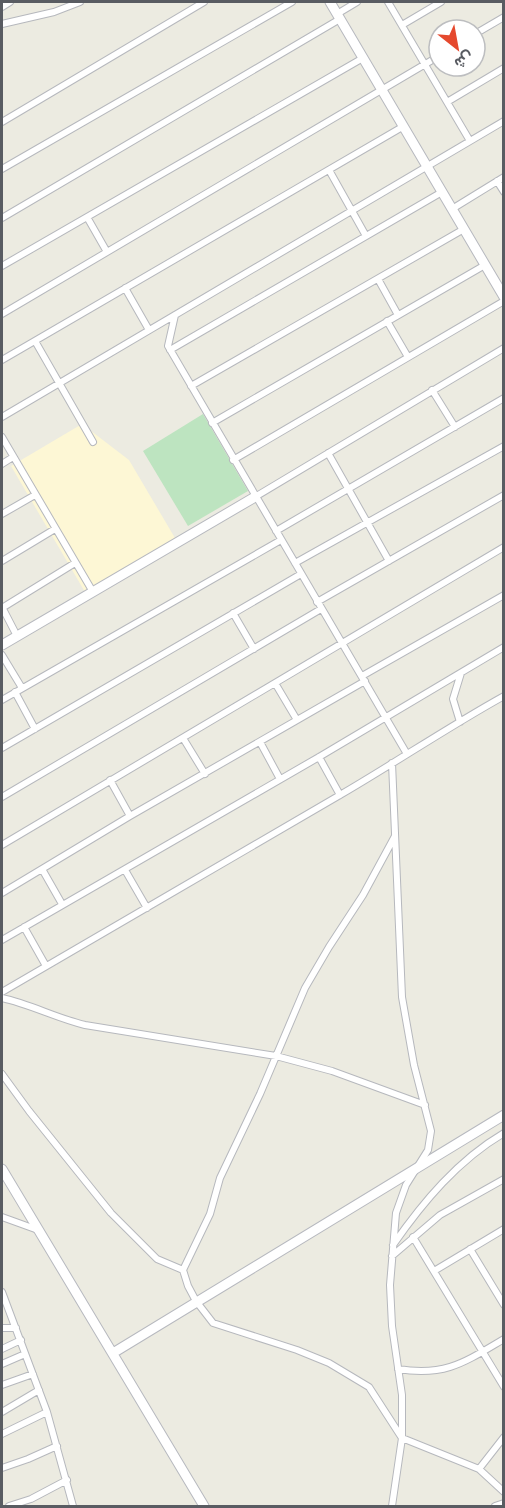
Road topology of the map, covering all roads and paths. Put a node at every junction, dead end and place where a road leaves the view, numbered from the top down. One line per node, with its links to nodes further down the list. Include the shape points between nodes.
1 (10, 2): 9 (street)
2 (80, 2): 12 (street)
3 (204, 2): 21 (street)
4 (292, 2): 25 (street)
5 (330, 2): 10 (street)
6 (357, 2): 10 (street)
7 (388, 2): 13 (street)
8 (441, 2): 13 (street)
9 (2, 7)
10 (339, 16): 15 (street); 33 (street)
11 (504, 17): 14 (street)
12 (2, 24)
13 (402, 25): 16 (street)
14 (487, 27)
15 (363, 58): 18 (street); 32 (street)
16 (425, 65): 18 (street); 19 (street)
17 (504, 68): 19 (street)
18 (382, 90): 22 (street); 36 (street)
19 (447, 102): 23 (street)
20 (504, 121): 23 (street)
21 (2, 122)
22 (404, 126): 24 (street); 26 (street)
23 (470, 141): 24 (street)
24 (427, 166): 28 (street); 31 (street)
25 (2, 169)
26 (329, 170): 31 (street); 40 (street)
27 (500, 179): 29 (street); 30 (street)
28 (442, 192): 30 (street); 35 (street)
29 (504, 192)
30 (452, 209): 34 (street)
31 (352, 211): 35 (street); 43 (street)
32 (87, 217): 36 (street); 38 (street)
33 (2, 218)
34 (464, 229): 37 (street); 39 (street)
35 (366, 236): 49 (street)
36 (107, 252): 42 (street)
37 (485, 265): 41 (street); 44 (street)
38 (2, 266)
39 (378, 279): 44 (street); 53 (street)
40 (125, 288): 46 (street); 47 (street)
41 (503, 295): 50 (street)
42 (2, 314)
43 (175, 315): 46 (street); 49 (street)
44 (398, 315): 45 (street)
45 (387, 321): 50 (street); 57 (street)
46 (149, 330): 52 (street)
47 (35, 341): 51 (street); 52 (street)
48 (504, 348): 54 (street)
49 (170, 350): 53 (street)
50 (408, 357): 64 (street)
51 (2, 360)
52 (59, 383): 56 (street); 60 (street)
53 (191, 386): 57 (street)
54 (432, 390): 58 (street); 62 (street)
55 (504, 398): 58 (street)
56 (2, 417)
57 (212, 423): 64 (street)
58 (454, 427): 66 (street)
59 (2, 437): 63 (street)
60 (93, 442)
61 (504, 446): 71 (street)
62 (328, 453): 66 (street); 69 (street)
63 (14, 457): 65 (street); 67 (street)
64 (233, 460): 69 (street)
65 (2, 464)
66 (348, 489): 71 (street); 73 (street)
67 (34, 495): 70 (street); 72 (street)
68 (504, 495): 77 (street)
69 (255, 497): 73 (street); 81 (street)
70 (2, 514)
71 (367, 522): 77 (street); 78 (street)
72 (55, 529): 76 (street); 79 (street)
73 (276, 531): 74 (street)
74 (281, 540): 78 (street); 96 (street)
75 (504, 547): 88 (street)
76 (2, 561)
77 (389, 561): 83 (street)
78 (294, 563): 80 (street)
79 (75, 564): 81 (street); 84 (street)
80 (301, 574): 83 (street); 86 (street)
81 (93, 592): 87 (street)
82 (504, 595): 94 (street)
83 (317, 602): 85 (street)
84 (2, 607): 87 (street)
85 (321, 609): 88 (street); 91 (street)
86 (233, 614): 91 (street); 103 (street)
87 (17, 636): 89 (street)
88 (342, 643): 94 (street); 95 (street)
89 (2, 645)
90 (504, 647): 93 (street)
91 (254, 649): 114 (street)
92 (2, 655): 96 (street)
93 (462, 672): 100 (street); 102 (street, via 453,699)
94 (364, 679): 100 (street); 101 (street)
95 (274, 683): 101 (street); 104 (street)
96 (22, 688): 97 (street)
97 (15, 692): 99 (street); 103 (street)
98 (504, 696): 102 (street)
99 (2, 700)
100 (386, 716): 107 (street); 108 (street)
101 (297, 720): 105 (street)
102 (460, 722): 107 (street)
103 (35, 729): 106 (street)
104 (183, 738): 110 (street); 112 (street)
105 (260, 742): 110 (street); 111 (street)
106 (2, 748)
107 (407, 754): 109 (street)
108 (319, 757): 111 (street); 113 (street)
109 (392, 763): 113 (street); 116 (street)
110 (204, 774): 115 (street)
111 (280, 779): 119 (street)
112 (110, 780): 115 (street); 117 (street)
113 (340, 795): 123 (street)
114 (2, 797)
115 (130, 816): 118 (street)
116 (395, 836): 129 (street, via 305,987); 131 (street, via 402,996)
117 (2, 845)
118 (42, 869): 121 (street); 122 (street)
119 (125, 870): 122 (street); 123 (street)
120 (2, 884): 121 (street)
121 (4, 892)
122 (62, 904): 124 (street)
123 (147, 908): 126 (street)
124 (24, 927): 125 (street); 126 (street)
125 (2, 940)
126 (46, 966): 127 (street)
127 (2, 992)
128 (2, 998): 129 (street, via 85,1025)
129 (276, 1056): 131 (street, via 332,1071); 144 (street)
130 (2, 1074): 144 (street, via 111,1213 157,1259)
131 (425, 1105): 134 (street, via 431,1131 428,1150)
132 (504, 1115): 134 (street)
133 (504, 1133): 141 (street, via 478,1149 445,1180)
134 (417, 1167): 141 (street, via 400,1200); 147 (street)
135 (2, 1169): 139 (street)
136 (504, 1179): 140 (street, via 440,1215)
137 (2, 1217): 139 (street)
138 (504, 1229): 142 (street)
139 (38, 1231): 155 (street)
140 (413, 1237): 143 (street); 145 (street)
141 (393, 1245): 143 (street)
142 (470, 1249): 145 (street); 148 (street)
143 (393, 1256): 158 (street, via 390,1295)
144 (183, 1270): 147 (street)
145 (434, 1271): 154 (street)
146 (2, 1292): 150 (street)
147 (196, 1301): 155 (street); 167 (street, via 207,1317 221,1327 308,1354 369,1387)
148 (504, 1305)
149 (2, 1328): 150 (street)
150 (16, 1328): 152 (street)
151 (504, 1339): 154 (street)
152 (21, 1340): 153 (street); 156 (street)
153 (2, 1349)
154 (483, 1351): 158 (street, via 438,1371); 161 (street)
155 (113, 1353): 177 (street)
156 (26, 1354): 157 (street); 159 (street)
157 (2, 1364)
158 (398, 1369): 167 (street)
159 (33, 1374): 160 (street); 162 (street)
160 (2, 1385)
161 (503, 1386)
162 (39, 1390): 163 (street); 164 (street)
163 (2, 1412)
164 (47, 1412): 165 (street); 168 (street)
165 (2, 1434)
166 (504, 1437): 170 (street)
167 (402, 1438): 170 (street); 178 (street)
168 (57, 1446): 169 (street); 171 (street)
169 (2, 1468)
170 (479, 1469): 172 (street)
171 (67, 1480): 175 (street); 176 (street)
172 (501, 1484): 173 (street)
173 (504, 1491)
174 (504, 1503): 179 (street)
175 (9, 1506)
176 (70, 1506)
177 (204, 1506)
178 (392, 1506)
179 (495, 1506)

